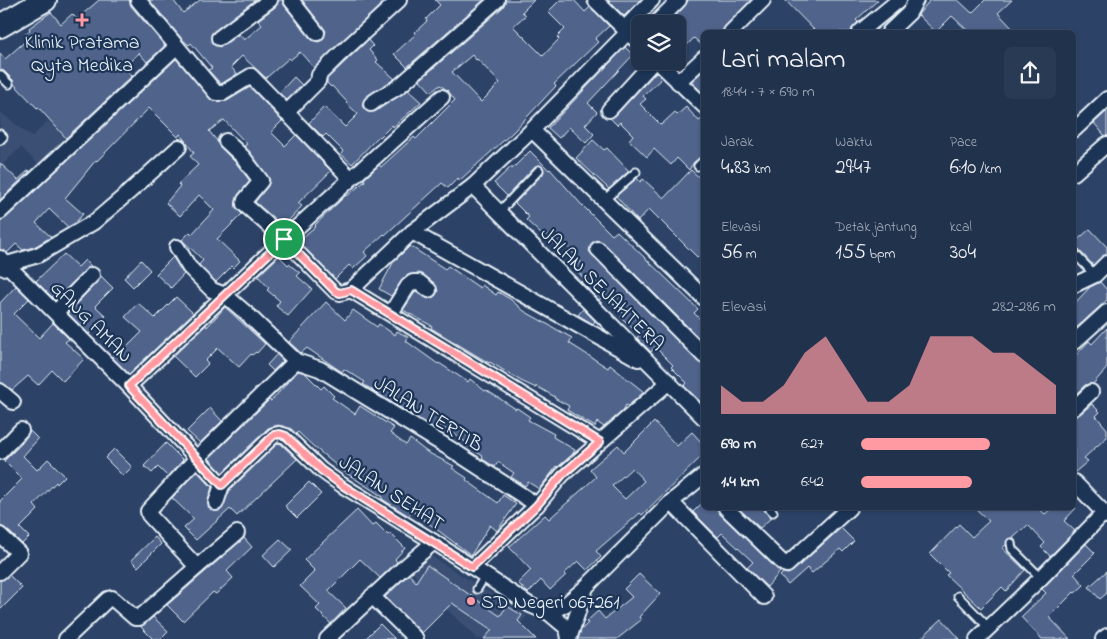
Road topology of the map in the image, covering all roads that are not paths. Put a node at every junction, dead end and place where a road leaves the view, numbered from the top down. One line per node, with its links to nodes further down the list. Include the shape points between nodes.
1 (45, 0): 15 (main road)
2 (138, 0): 23 (street)
3 (270, 0): 21 (street)
4 (291, 0): 19 (street)
5 (399, 0): 35 (street, via 339,55)
6 (498, 0): 33 (street, via 404,83)
7 (595, 0): 20 (street)
8 (652, 0): 13 (street)
9 (679, 0): 14 (street)
10 (764, 0): 16 (street)
11 (899, 0): 17 (street)
12 (916, 0): 18 (street, via 909,13)
13 (645, 15)
14 (663, 15)
15 (0, 26)
16 (733, 30)
17 (862, 30)
18 (891, 30)
19 (317, 33)
20 (631, 34)
21 (219, 38)
22 (631, 40): 37 (street)
23 (176, 47): 35 (street, via 216,93 223,93 251,76); 51 (street)
24 (701, 61): 28 (street)
25 (647, 70): 34 (street)
26 (665, 70): 28 (street)
27 (0, 75): 29 (lane)
28 (678, 82): 32 (street)
29 (9, 84)
30 (442, 97): 48 (street)
31 (1107, 99): 36 (street)
32 (701, 103)
33 (371, 104)
34 (609, 110)
35 (286, 113): 48 (street)
36 (1076, 128)
37 (532, 130): 49 (street); 50 (street)
38 (0, 134): 39 (lane, via 3,137)
39 (0, 140)
40 (226, 140): 54 (street, via 261,181 244,204)
41 (1107, 144): 46 (street)
42 (179, 147): 59 (street, via 94,222 38,255)
43 (701, 163): 44 (lane)
44 (698, 166)
45 (539, 170): 52 (lane)
46 (1076, 171)
47 (636, 172): 50 (lane)
48 (350, 178): 54 (street)
49 (473, 186): 52 (street, JALAN SEJAHTERA); 53 (street)
50 (604, 200): 66 (street)
51 (0, 212)
52 (500, 212): 73 (street, JALAN SEJAHTERA)
53 (412, 232): 63 (street); 73 (street)
54 (284, 239): 63 (street, via 335,291); 65 (street)
55 (177, 247): 65 (street, via 201,280)
56 (598, 249): 71 (street)
57 (1076, 255): 61 (lane)
58 (1107, 263): 61 (street)
59 (2, 264): 67 (street, GANG AMAN)
60 (92, 275): 67 (street)
61 (1095, 275): 62 (street)
62 (1076, 284)
63 (351, 290): 69 (street)
64 (429, 290): 69 (street, via 419,282 413,282)
65 (224, 295): 72 (street); 75 (street)
66 (701, 295)
67 (56, 312): 75 (street, GANG AMAN)
68 (1107, 312): 70 (street)
69 (391, 313): 82 (street)
70 (1076, 340)
71 (701, 353)
72 (296, 361): 84 (street); 90 (street, JALAN TERTIB, via 320,369)
73 (652, 367): 74 (street, JALAN SEJAHTERA)
74 (669, 382): 80 (street, JALAN SEJAHTERA); 82 (street)
75 (129, 386): 84 (street, GANG AMAN)
76 (0, 391): 78 (street)
77 (1091, 392): 79 (street)
78 (13, 402)
79 (1076, 406)
80 (701, 415)
81 (20, 430): 83 (street)
82 (600, 442): 90 (street, via 562,475)
83 (0, 452)
84 (197, 458): 87 (street); 98 (street, via 148,511)
85 (701, 482): 88 (street)
86 (1076, 484): 93 (street)
87 (222, 485): 89 (street); 96 (street, JALAN SEHAT, via 274,435 282,434 328,475)
88 (671, 502): 103 (street); 107 (street)
89 (216, 503)
90 (537, 505): 99 (street)
91 (728, 510): 92 (street, via 787,565)
92 (847, 510)
93 (1106, 513): 102 (street)
94 (237, 533): 98 (street)
95 (0, 536): 100 (street, via 18,553)
96 (434, 542): 99 (street, JALAN SEHAT); 105 (street)
97 (1012, 544): 102 (lane, via 1012,549)
98 (197, 567): 111 (street, via 140,618 135,618 112,598 108,599)
99 (472, 567): 101 (street, JALAN SEHAT)
100 (0, 572)
101 (485, 576): 104 (lane); 108 (street, JALAN SEHAT, via 530,605)
102 (1041, 578): 109 (street)
103 (586, 587): 108 (street); 114 (street)
104 (477, 588)
105 (372, 596): 112 (street); 113 (street)
106 (958, 596): 109 (lane)
107 (764, 597)
108 (549, 613): 114 (street, JALAN SEHAT, via 566,628)
109 (989, 628): 115 (street)
110 (1107, 636): 116 (street)
111 (66, 639)
112 (327, 639)
113 (416, 639)
114 (569, 639)
115 (977, 639)
116 (1103, 639)

